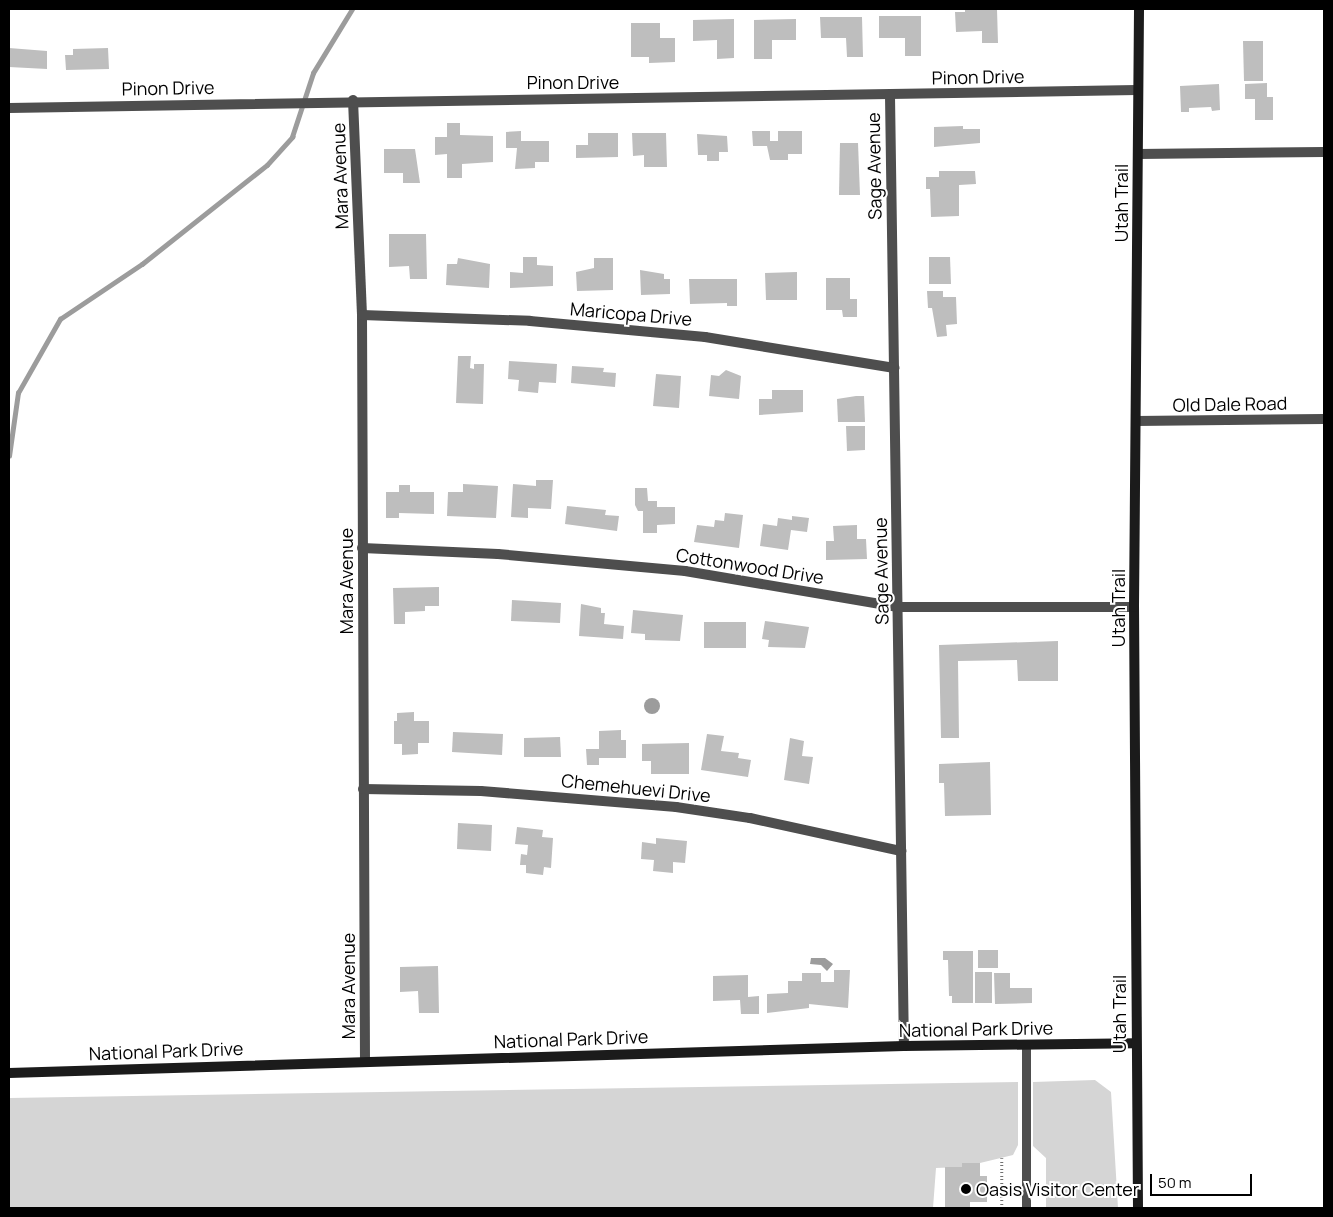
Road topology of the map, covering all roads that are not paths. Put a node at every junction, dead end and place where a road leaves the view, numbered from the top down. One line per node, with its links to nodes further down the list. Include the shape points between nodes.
1 (1138, 9): 2 (main road, Utah Trail)
2 (1138, 90): 3 (street, Pinon Drive); 7 (main road, Utah Trail)
3 (890, 96): 4 (street, Pinon Drive); 9 (street, Sage Avenue)
4 (353, 100): 5 (street, Pinon Drive); 8 (street, Mara Avenue)
5 (9, 108)
6 (1324, 152): 7 (street)
7 (1138, 154): 11 (main road, Utah Trail)
8 (362, 315): 9 (street, Maricopa Drive, via 530,321 695,336); 12 (street, Mara Avenue)
9 (894, 368): 13 (street, Sage Avenue)
10 (1324, 419): 11 (street, Old Dale Road)
11 (1136, 421): 14 (main road, Utah Trail)
12 (362, 548): 13 (street, Cottonwood Drive, via 498,554 685,570); 15 (street, Mara Avenue)
13 (898, 607): 14 (street, Cottonwood Drive); 16 (street, Sage Avenue)
14 (1134, 607): 17 (main road, Utah Trail)
15 (364, 789): 16 (street, Chemehuevi Drive, via 482,791 676,807 750,818); 20 (street, Mara Avenue)
16 (901, 851): 19 (street, Sage Avenue)
17 (1135, 1043): 18 (main road, National Park Drive); 23 (main road, Utah Trail)
18 (1026, 1045): 19 (main road, National Park Drive); 22 (lane)
19 (904, 1046): 20 (main road, National Park Drive)
20 (365, 1061): 21 (main road, National Park Drive)
21 (9, 1073)
22 (1026, 1208)
23 (1138, 1208)

